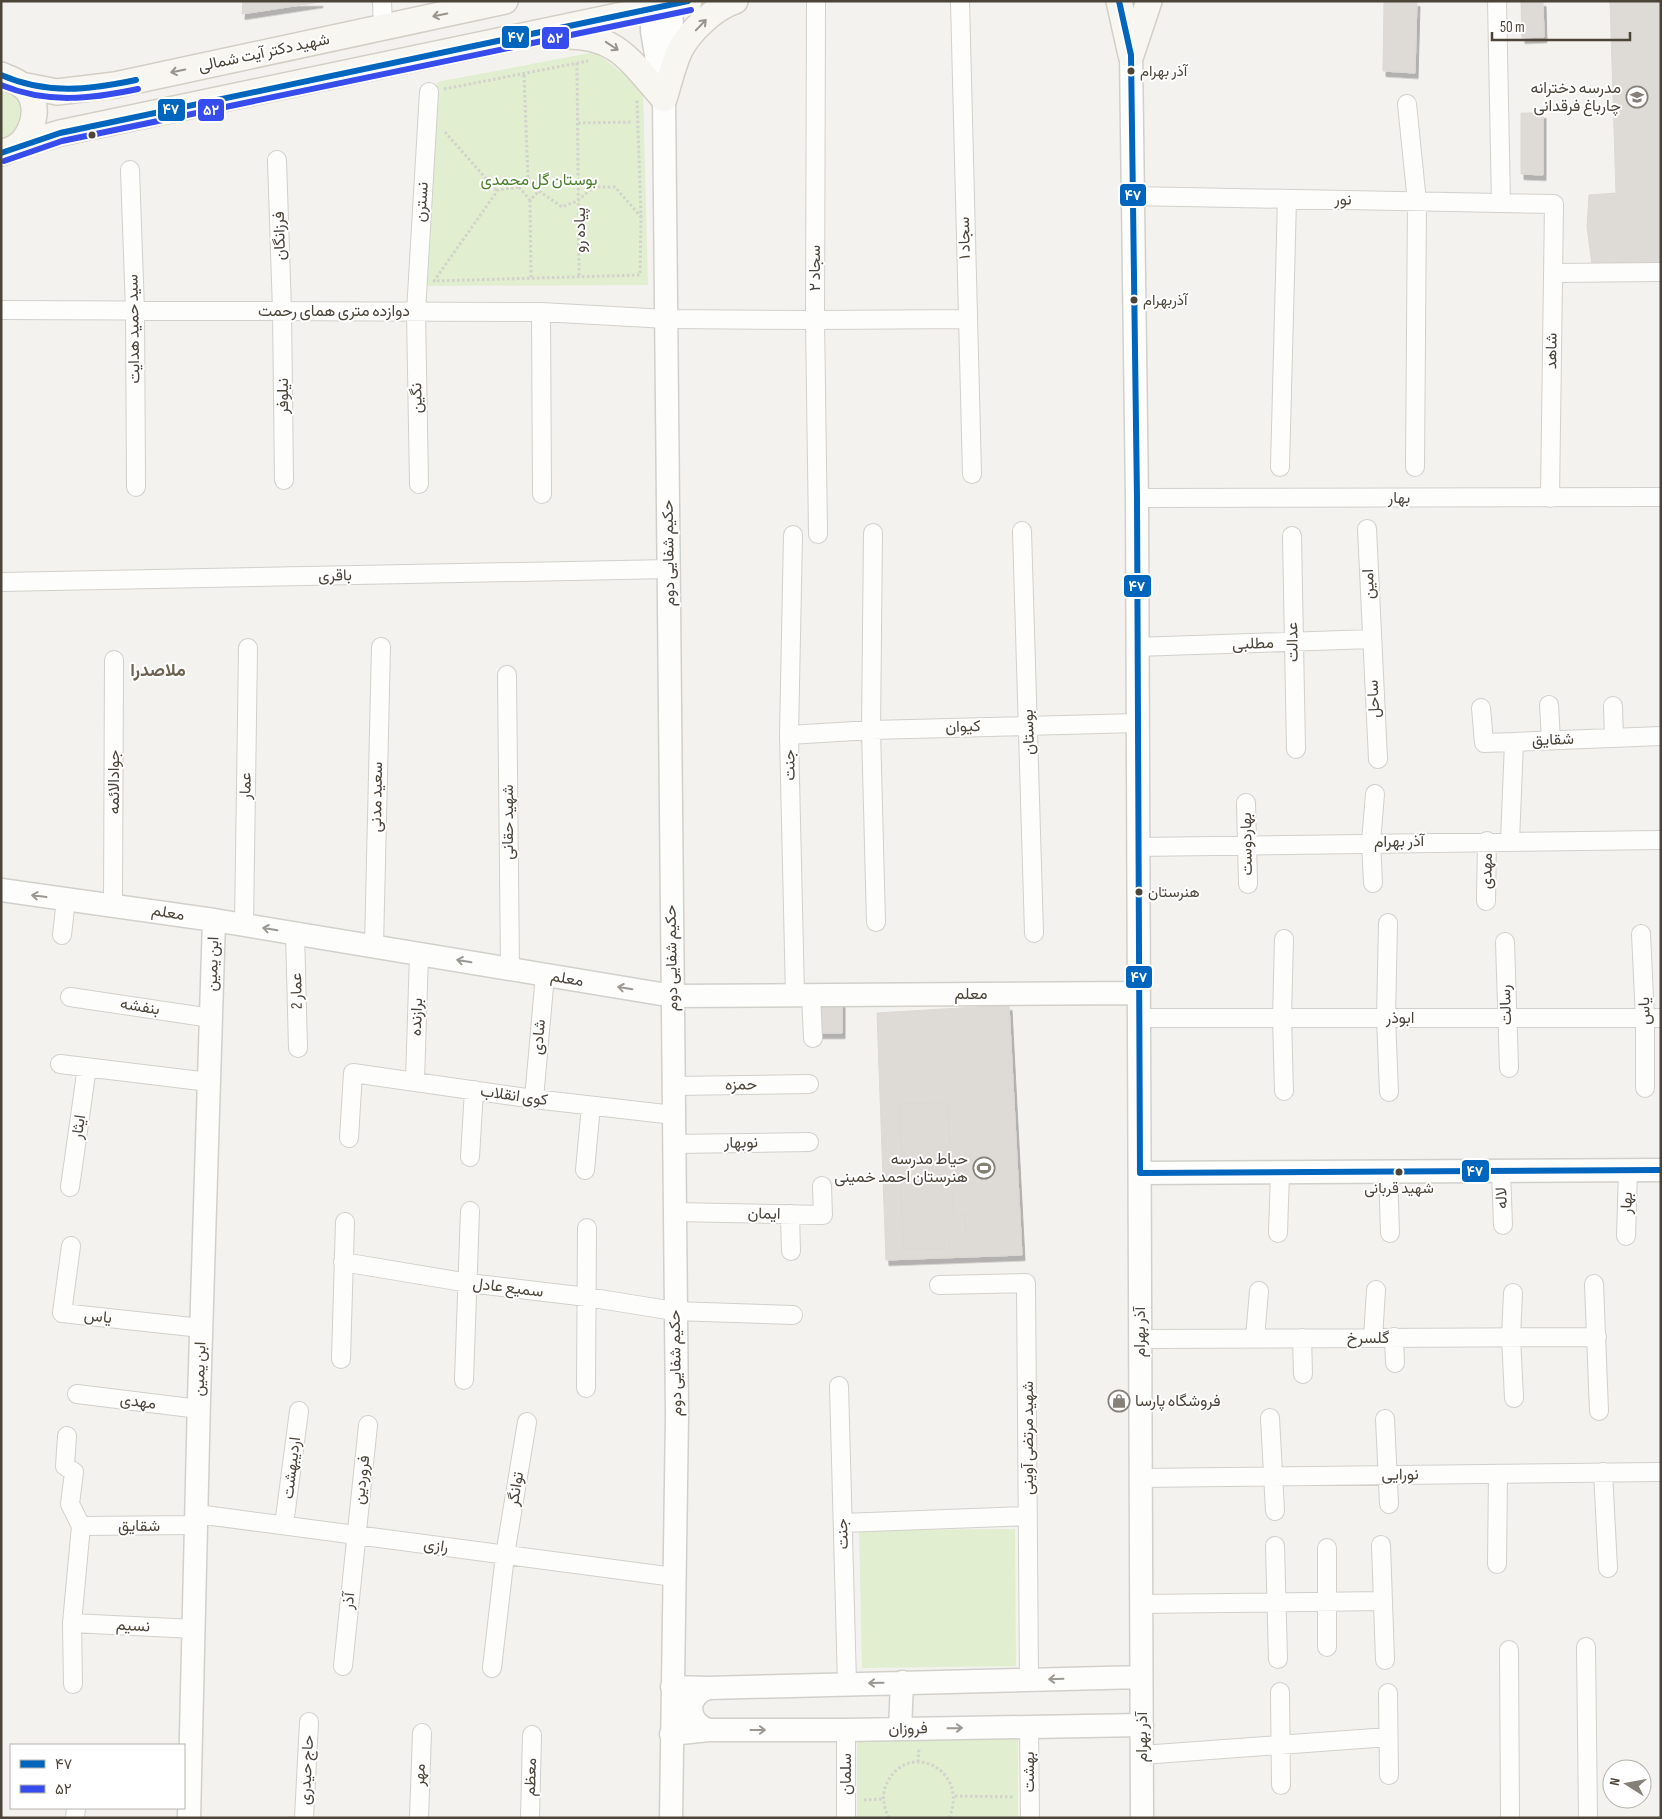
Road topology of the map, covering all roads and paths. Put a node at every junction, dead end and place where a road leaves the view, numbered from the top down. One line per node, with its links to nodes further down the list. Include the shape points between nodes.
1 (382, 1): 12 (street)
2 (505, 1): 12 (main road, شهید دکتر آیت شمالی, one-way to 12)
3 (735, 1): 21 (main road, one-way to 3, via 680,50 702,23)
4 (816, 1): 53 (street, سجاد ۲)
5 (960, 1): 52 (street, سجاد ۱)
6 (1118, 1): 14 (main road)
7 (1124, 1): 14 (street)
8 (1138, 1): 14 (street)
9 (1149, 1): 14 (main road)
10 (1497, 1): 38 (street)
11 (667, 4): 13 (main road); 21 (street, حکیم شفایی دوم, via 652,31)
12 (384, 28): 18 (main road, شهید دکتر آیت شمالی, one-way to 18, via 114,85 57,92)
13 (514, 38): 21 (main road, one-way to 21, via 584,36 610,43 634,64); 26 (main road, via 60,133)
14 (1131, 55): 33 (street, آذر بهرام)
15 (590, 60): 16 (path)
16 (577, 63): 17 (path); 24 (path, پیاده رو)
17 (524, 75): 19 (path); 29 (path)
18 (11, 80): 26 (main road, via 28,91 34,121 28,135)
19 (429, 92): 49 (street, نسترن)
20 (637, 94): 41 (path)
21 (664, 99): 40 (street, حکیم شفایی دوم)
22 (1408, 104): 37 (street)
23 (633, 122): 24 (path)
24 (578, 123): 34 (path, پیاده رو)
25 (443, 130): 31 (path)
26 (9, 150)
27 (277, 160): 48 (street, فرزانگان)
28 (130, 170): 47 (street, سید حمید هدایت)
29 (528, 178): 30 (path); 32 (path)
30 (518, 187): 36 (path); 45 (path, via 498,190 434,281)
31 (498, 191)
32 (540, 191): 34 (path, via 562,207); 36 (path)
33 (1132, 196): 35 (street, نور); 61 (street, آذر بهرام)
34 (580, 199): 41 (path, via 594,187 615,187); 44 (path, پیاده رو)
35 (1287, 199): 37 (street, نور); 54 (street)
36 (530, 200): 45 (path)
37 (1417, 202): 38 (street, نور); 55 (street)
38 (1501, 203): 39 (street, نور)
39 (1554, 204): 43 (street, شاهد)
40 (665, 217): 41 (path); 51 (street, حکیم شفایی دوم)
41 (641, 218): 44 (path, via 640,276)
42 (1661, 272): 43 (street)
43 (1553, 273): 62 (street, شاهد)
44 (579, 277): 45 (path)
45 (531, 278)
46 (1, 310): 47 (street, دوازده متری همای رحمت)
47 (135, 310): 48 (street, دوازده متری همای رحمت); 59 (street, سید حمید هدایت)
48 (282, 311): 49 (street, دوازده متری همای رحمت); 57 (street, نیلوفر)
49 (416, 312): 50 (street, دوازده متری همای رحمت); 58 (street, نگین)
50 (541, 312): 51 (street, دوازده متری همای رحمت); 60 (street)
51 (667, 318): 53 (street, دوازده متری همای رحمت); 70 (street, حکیم شفایی دوم)
52 (966, 319): 53 (street, دوازده متری همای رحمت); 56 (street, سجاد ۱)
53 (815, 320): 67 (street, سجاد ۲)
54 (1280, 467)
55 (1415, 467)
56 (972, 474)
57 (284, 480)
58 (419, 484)
59 (136, 488)
60 (542, 494)
61 (1136, 498): 62 (street, بهار); 75 (street, آذر بهرام)
62 (1550, 498): 63 (street, بهار)
63 (1661, 498)
64 (1367, 529): 72 (street, امین)
65 (1022, 531): 83 (street, بوستان)
66 (873, 533): 84 (street)
67 (818, 534)
68 (793, 535): 85 (street, جنت)
69 (1292, 536): 73 (street, عدالت)
70 (670, 569): 71 (street, باقری); 122 (street, حکیم شفایی دوم)
71 (1, 582)
72 (1371, 640): 73 (street, مطلبی); 91 (street, ساحل)
73 (1293, 643): 75 (street, مطلبی); 90 (street, عدالت)
74 (381, 647): 116 (street, سعید مدنی)
75 (1136, 647): 82 (street, آذر بهرام)
76 (248, 648): 109 (street, عمار)
77 (114, 660): 105 (street, جوادالائمه)
78 (507, 675): 118 (street, شهید حقانی)
79 (1549, 705): 88 (street)
80 (1613, 706): 87 (street)
81 (1481, 708): 89 (street, via 1484,742)
82 (1137, 722): 83 (street, کیوان); 99 (street, آذر بهرام)
83 (1028, 726): 84 (street, کیوان); 111 (street, بوستان)
84 (871, 730): 85 (street, کیوان); 107 (street)
85 (789, 735): 121 (street, جنت)
86 (1661, 736): 87 (street, شقایق)
87 (1614, 738): 88 (street, شقایق)
88 (1551, 740): 89 (street, شقایق)
89 (1514, 742): 96 (street, شقایق)
90 (1296, 749)
91 (1378, 759)
92 (1375, 794): 97 (street)
93 (1246, 803): 98 (street, بهاردوست)
94 (1661, 840): 96 (street, آذر بهرام)
95 (1488, 841): 96 (street, آذر بهرام); 97 (street, آذر بهرام); 104 (street, مهدی)
96 (1510, 841)
97 (1372, 842): 98 (street, آذر بهرام); 100 (street)
98 (1246, 845): 99 (street, آذر بهرام); 101 (street, بهاردوست)
99 (1137, 847): 120 (street, آذر بهرام)
100 (1373, 883)
101 (1248, 884)
102 (1, 890): 103 (street, معلم, one-way to 102)
103 (66, 899): 105 (street, معلم); 113 (street)
104 (1486, 902)
105 (114, 904): 106 (street, معلم)
106 (214, 920): 109 (street, معلم); 124 (street, ابن یمین)
107 (876, 922)
108 (1388, 923): 127 (street)
109 (244, 925): 110 (street, معلم, one-way to 109)
110 (295, 933): 116 (street, معلم); 131 (street, عمار 2)
111 (1034, 934)
112 (1641, 934): 129 (street, یاس)
113 (62, 936)
114 (1284, 939): 126 (street)
115 (1505, 942): 128 (street, رسالت)
116 (374, 946): 117 (street, معلم)
117 (420, 954): 118 (street, معلم, one-way to 117); 135 (street, برازنده)
118 (510, 969): 119 (street, معلم)
119 (545, 975): 122 (street, معلم, one-way to 119); 143 (street, شادی)
120 (1139, 993): 121 (street, معلم); 125 (street, آذر بهرام)
121 (803, 995): 122 (street, معلم); 130 (street, جنت)
122 (673, 996): 138 (street, حکیم شفایی دوم)
123 (70, 997): 124 (street, بنفشه)
124 (211, 1018): 136 (street, ابن یمین)
125 (1139, 1018): 126 (street, ابوذر); 156 (street, آذر بهرام)
126 (1282, 1018): 127 (street, ابوذر); 141 (street)
127 (1386, 1018): 128 (street, ابوذر); 142 (street)
128 (1506, 1018): 129 (street, ابوذر); 134 (street, رسالت)
129 (1653, 1018): 139 (street, یاس)
130 (813, 1038)
131 (298, 1048)
132 (60, 1064): 133 (street)
133 (87, 1067): 136 (street); 158 (street, ایثار)
134 (1509, 1068)
135 (415, 1081): 140 (street, کوی انقلاب); 146 (street, کوی انقلاب, via 353,1073)
136 (209, 1082): 180 (street, ابن یمین)
137 (809, 1084): 138 (street, حمزه)
138 (674, 1086): 145 (street, حکیم شفایی دوم)
139 (1645, 1088)
140 (474, 1090): 143 (street, کوی انقلاب); 149 (street)
141 (1284, 1091)
142 (1389, 1092)
143 (534, 1099): 144 (street, کوی انقلاب)
144 (592, 1106): 145 (street, کوی انقلاب); 150 (street)
145 (674, 1116): 148 (street, حکیم شفایی دوم)
146 (349, 1138)
147 (809, 1142): 148 (street, نوبهار)
148 (674, 1144): 160 (street, حکیم شفایی دوم)
149 (470, 1157)
150 (585, 1170)
151 (1628, 1170): 152 (street); 154 (street); 167 (street, بهار)
152 (1661, 1170)
153 (1388, 1171): 154 (street); 155 (street); 166 (street)
154 (1501, 1171): 163 (street, لاله)
155 (1280, 1172): 156 (street); 165 (street)
156 (1140, 1173): 184 (street, آذر بهرام)
157 (822, 1186): 161 (street, ایمان, via 823,1215)
158 (70, 1187)
159 (470, 1211): 171 (street)
160 (675, 1212): 161 (street, ایمان); 178 (street, حکیم شفایی دوم)
161 (790, 1214): 169 (street)
162 (345, 1222): 170 (street)
163 (1503, 1225)
164 (587, 1228): 177 (street)
165 (1278, 1233)
166 (1390, 1233)
167 (1626, 1236)
168 (71, 1246): 180 (street, یاس, via 62,1313)
169 (791, 1251)
170 (342, 1262): 171 (street, سمیع عادل); 188 (street)
171 (469, 1283): 177 (street, سمیع عادل); 191 (street)
172 (1594, 1284): 183 (street)
173 (939, 1285): 212 (street, شهید مرتضی آوینی, via 1026,1283)
174 (1376, 1290): 187 (street)
175 (1259, 1291): 185 (street)
176 (1513, 1293): 182 (street)
177 (587, 1297): 178 (street, سمیع عادل); 193 (street)
178 (674, 1311): 179 (street); 224 (street, حکیم شفایی دوم, via 677,1416)
179 (793, 1315)
180 (201, 1328): 196 (street, ابن یمین)
181 (1394, 1337): 182 (street, گلسرخ); 187 (street, گلسرخ); 189 (street)
182 (1511, 1337): 183 (street, گلسرخ); 195 (street)
183 (1597, 1337): 198 (street)
184 (1140, 1338): 185 (street, گلسرخ); 209 (street, آذر بهرام)
185 (1255, 1338): 186 (street, گلسرخ)
186 (1302, 1338): 187 (street, گلسرخ); 190 (street)
187 (1374, 1338)
188 (341, 1359)
189 (1395, 1363)
190 (1303, 1374)
191 (464, 1380)
192 (839, 1386): 214 (street, جنت)
193 (586, 1388)
194 (77, 1394): 196 (street, مهدی)
195 (1514, 1398)
196 (199, 1409): 213 (street, ابن یمین)
197 (299, 1411): 215 (street, اردیبهشت)
198 (1599, 1411)
199 (1270, 1418): 208 (street)
200 (1385, 1419): 207 (street)
201 (527, 1422): 221 (street, توانگر)
202 (368, 1426): 217 (street, فروردین)
203 (67, 1436): 216 (street, via 65,1466 74,1472 70,1504)
204 (1660, 1471): 205 (street, نورایی)
205 (1603, 1472): 206 (street, نورایی); 223 (street)
206 (1498, 1474): 207 (street, نورایی); 222 (street)
207 (1388, 1475): 208 (street, نورایی); 210 (street)
208 (1273, 1476): 209 (street, نورایی); 211 (street)
209 (1141, 1478): 228 (street, آذر بهرام)
210 (1389, 1504)
211 (1275, 1511)
212 (1028, 1516): 214 (street); 240 (street, شهید مرتضی آوینی)
213 (197, 1520): 215 (street, رازی); 216 (street, شقایق); 230 (street, ابن یمین)
214 (843, 1523): 242 (street, جنت)
215 (284, 1525): 217 (street, رازی)
216 (81, 1526): 229 (street)
217 (356, 1535): 221 (street, رازی); 236 (street, آذر)
218 (1381, 1545): 225 (street)
219 (1275, 1546): 227 (street)
220 (1327, 1548): 226 (street)
221 (505, 1555): 224 (street, رازی); 237 (street, توانگر)
222 (1496, 1564)
223 (1608, 1568)
224 (674, 1577): 244 (street, حکیم شفایی دوم)
225 (1382, 1601): 226 (street); 235 (street)
226 (1328, 1602): 227 (street); 231 (street)
227 (1276, 1603): 228 (street); 234 (street)
228 (1141, 1604): 239 (street, آذر بهرام)
229 (72, 1623): 230 (street, نسیم); 243 (street)
230 (194, 1629): 262 (street, ابن یمین)
231 (1327, 1647)
232 (1586, 1647): 279 (street)
233 (1509, 1650): 278 (street)
234 (1278, 1659)
235 (1385, 1660)
236 (343, 1666)
237 (492, 1668)
238 (1104, 1677): 239 (street); 240 (street, one-way to 240); 250 (street, via 1119,1683 1127,1696 1125,1712 1120,1719)
239 (1141, 1677): 249 (street, آذر بهرام)
240 (1029, 1680): 241 (street)
241 (902, 1682): 242 (street, one-way to 242); 252 (street)
242 (847, 1683): 245 (street)
243 (73, 1684)
244 (672, 1687): 245 (street); 256 (street, حکیم شفایی دوم)
245 (708, 1688): 253 (street, via 697,1694 691,1706 693,1719)
246 (1280, 1692): 260 (street)
247 (1388, 1693): 258 (street)
248 (309, 1722): 269 (street, حاج حیدری)
249 (1142, 1725): 250 (street, فروزان); 261 (street, آذر بهرام)
250 (1106, 1726): 251 (street, فروزان)
251 (1029, 1727): 252 (street, فروزان, one-way to 251); 267 (street, بهشت)
252 (900, 1729): 254 (street, فروزان)
253 (709, 1730): 254 (street, فروزان, one-way to 254); 256 (street, فروزان)
254 (846, 1730): 273 (street, سلمان)
255 (422, 1732): 270 (street, مهر)
256 (671, 1734): 272 (street, حکیم شفایی دوم)
257 (532, 1735): 271 (street, معظم)
258 (1388, 1736): 260 (street); 264 (street)
259 (919, 1741): 263 (path)
260 (1281, 1744): 261 (street); 265 (street)
261 (1142, 1755): 277 (street, آذر بهرام)
262 (187, 1756): 268 (street, ابن یمین)
263 (918, 1762): 266 (path, via 935,1766 945,1774); 274 (path, via 900,1768 888,1781 883,1799)
264 (1388, 1775)
265 (1281, 1786)
266 (955, 1796): 267 (path); 275 (path)
267 (1030, 1797): 276 (street, بهشت)
268 (189, 1818)
269 (304, 1818)
270 (419, 1818)
271 (530, 1818)
272 (671, 1818)
273 (846, 1818)
274 (889, 1818)
275 (949, 1818)
276 (1030, 1818)
277 (1142, 1818)
278 (1510, 1818)
279 (1588, 1818)

